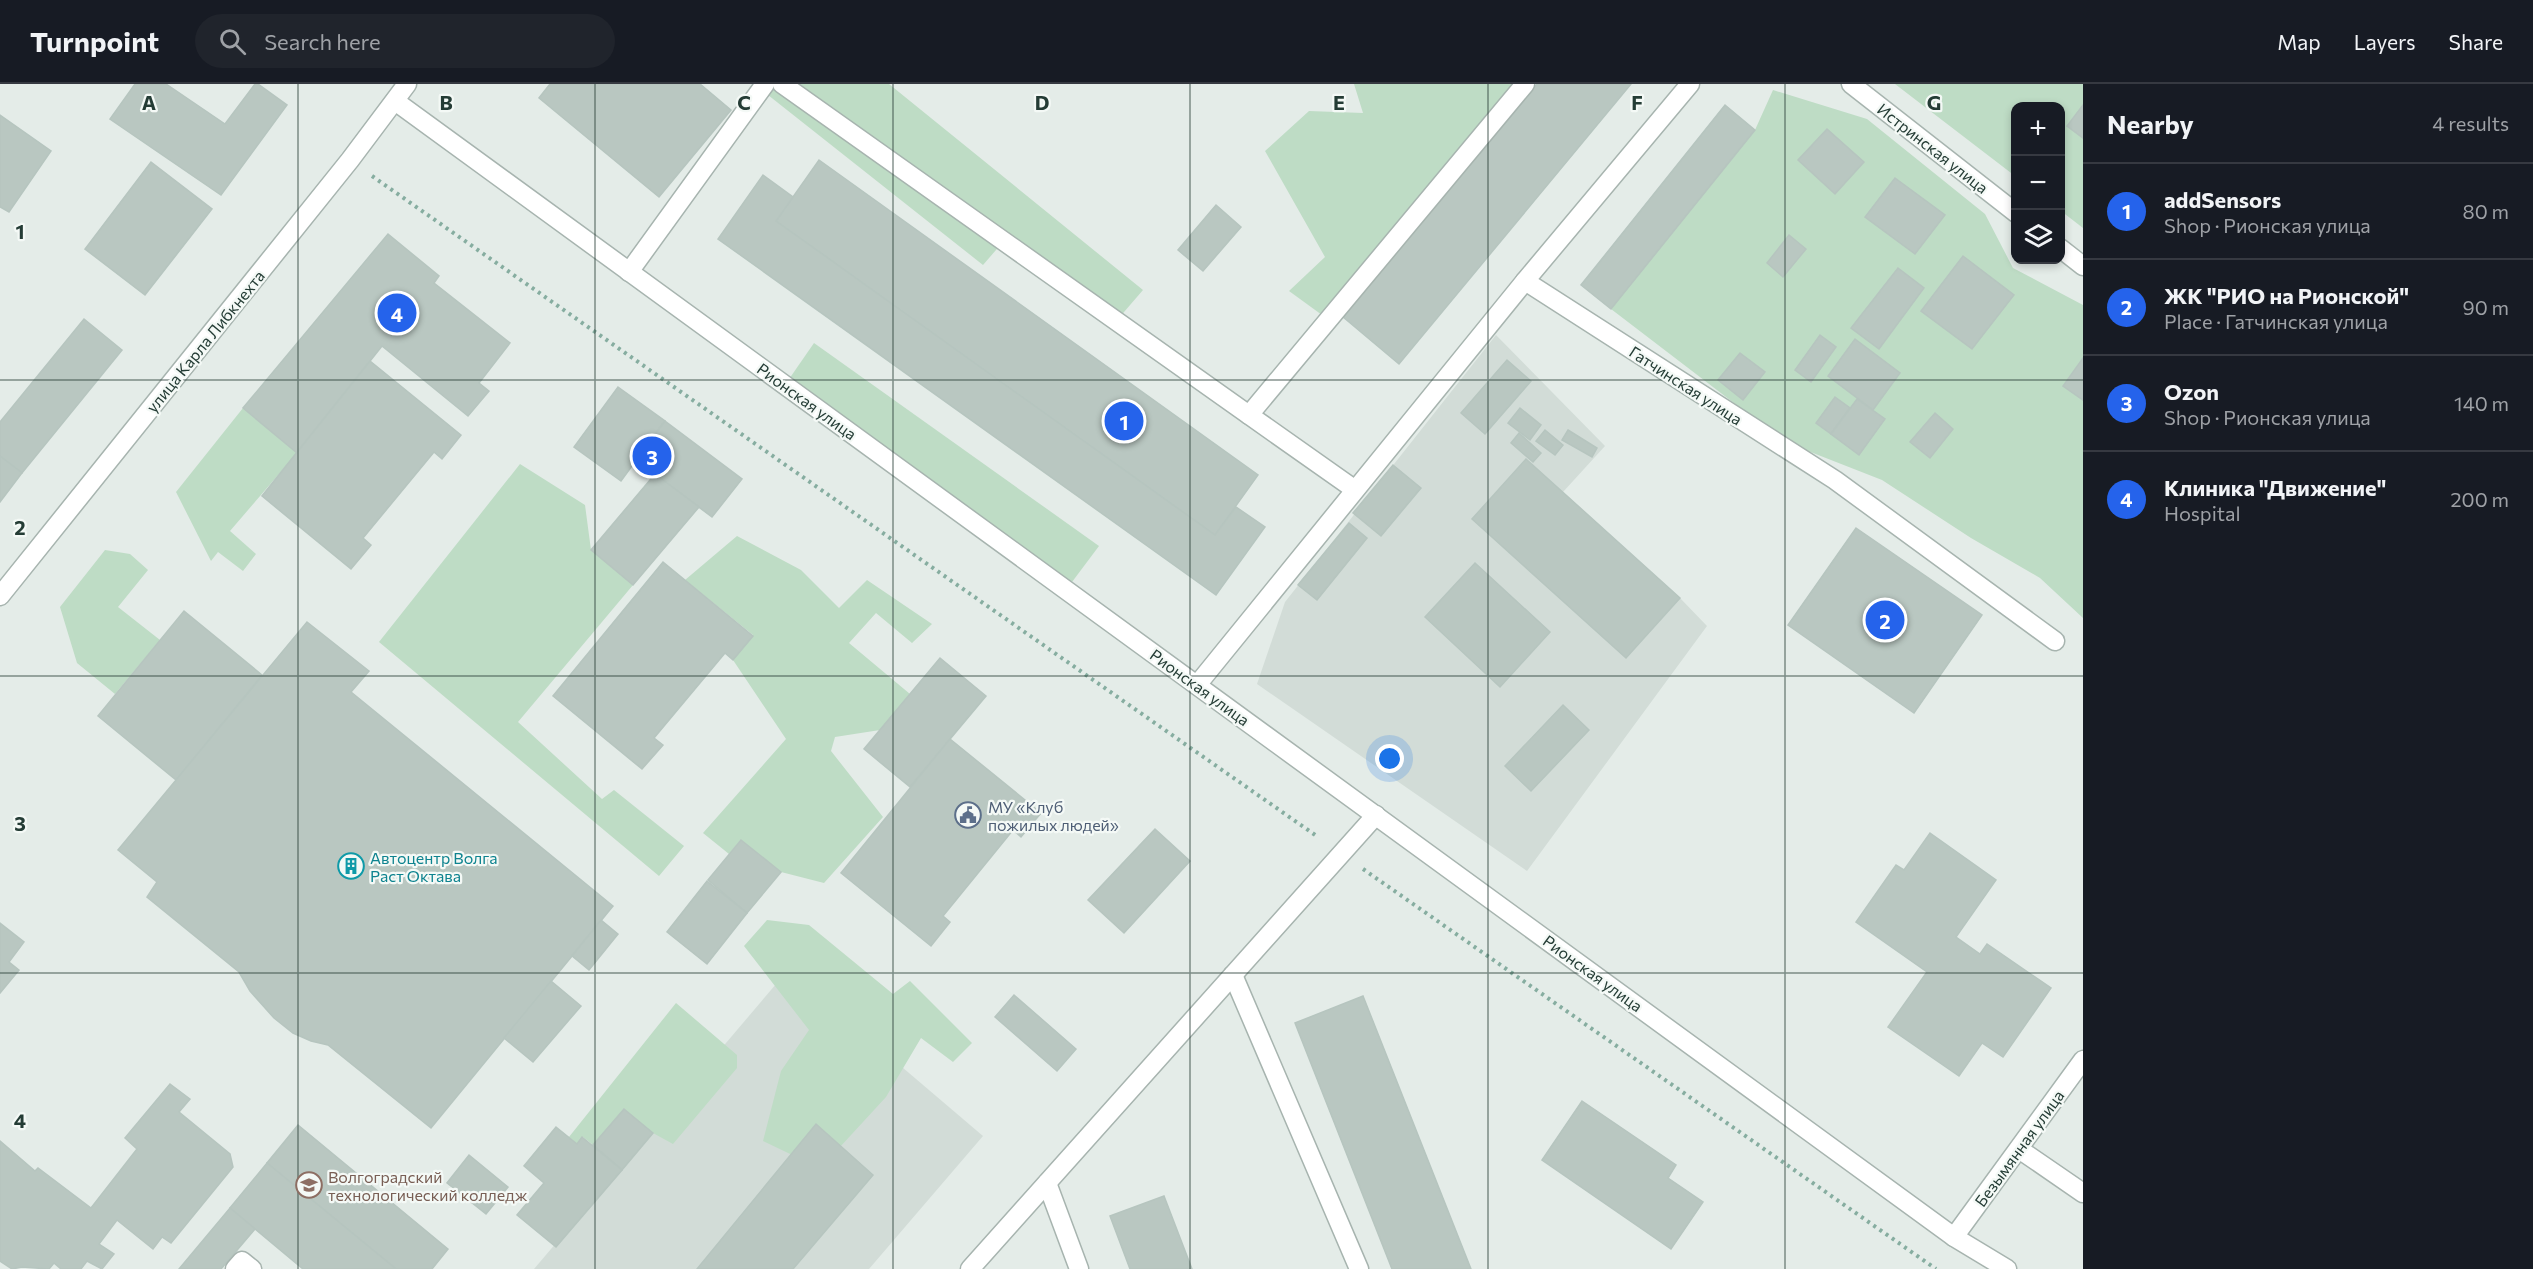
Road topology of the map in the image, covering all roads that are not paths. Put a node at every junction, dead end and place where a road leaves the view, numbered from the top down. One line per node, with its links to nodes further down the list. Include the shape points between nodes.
1 (407, 84): 7 (street, улица Карла Либкнехта)
2 (765, 84): 11 (street)
3 (782, 84): 13 (street)
4 (1525, 84): 13 (street)
5 (1690, 84): 12 (street)
6 (1851, 84): 8 (street, Истринская улица)
7 (396, 101): 11 (street, Рионская улица); 15 (street, улица Карла Либкнехта)
8 (2012, 210)
9 (2065, 251): 10 (street)
10 (2083, 266)
11 (629, 272): 17 (street, Рионская улица)
12 (1525, 281): 14 (street); 16 (street, Гатчинская улица, via 1835,480)
13 (1249, 415): 14 (street)
14 (1354, 489): 17 (street)
15 (0, 596)
16 (2055, 641)
17 (1197, 685): 18 (street, Рионская улица)
18 (1376, 815): 19 (street); 24 (street, Рионская улица)
19 (1233, 975): 22 (street); 29 (street)
20 (2083, 1060): 21 (street, Безымянная улица)
21 (2019, 1149): 23 (street); 24 (street, Безымянная улица)
22 (1047, 1183): 27 (street); 28 (street)
23 (2083, 1193)
24 (1954, 1237): 30 (street, Рионская улица)
25 (235, 1269): 26 (street, via 242,1261)
26 (252, 1269)
27 (970, 1269)
28 (1079, 1269)
29 (1359, 1269)
30 (2007, 1269)

